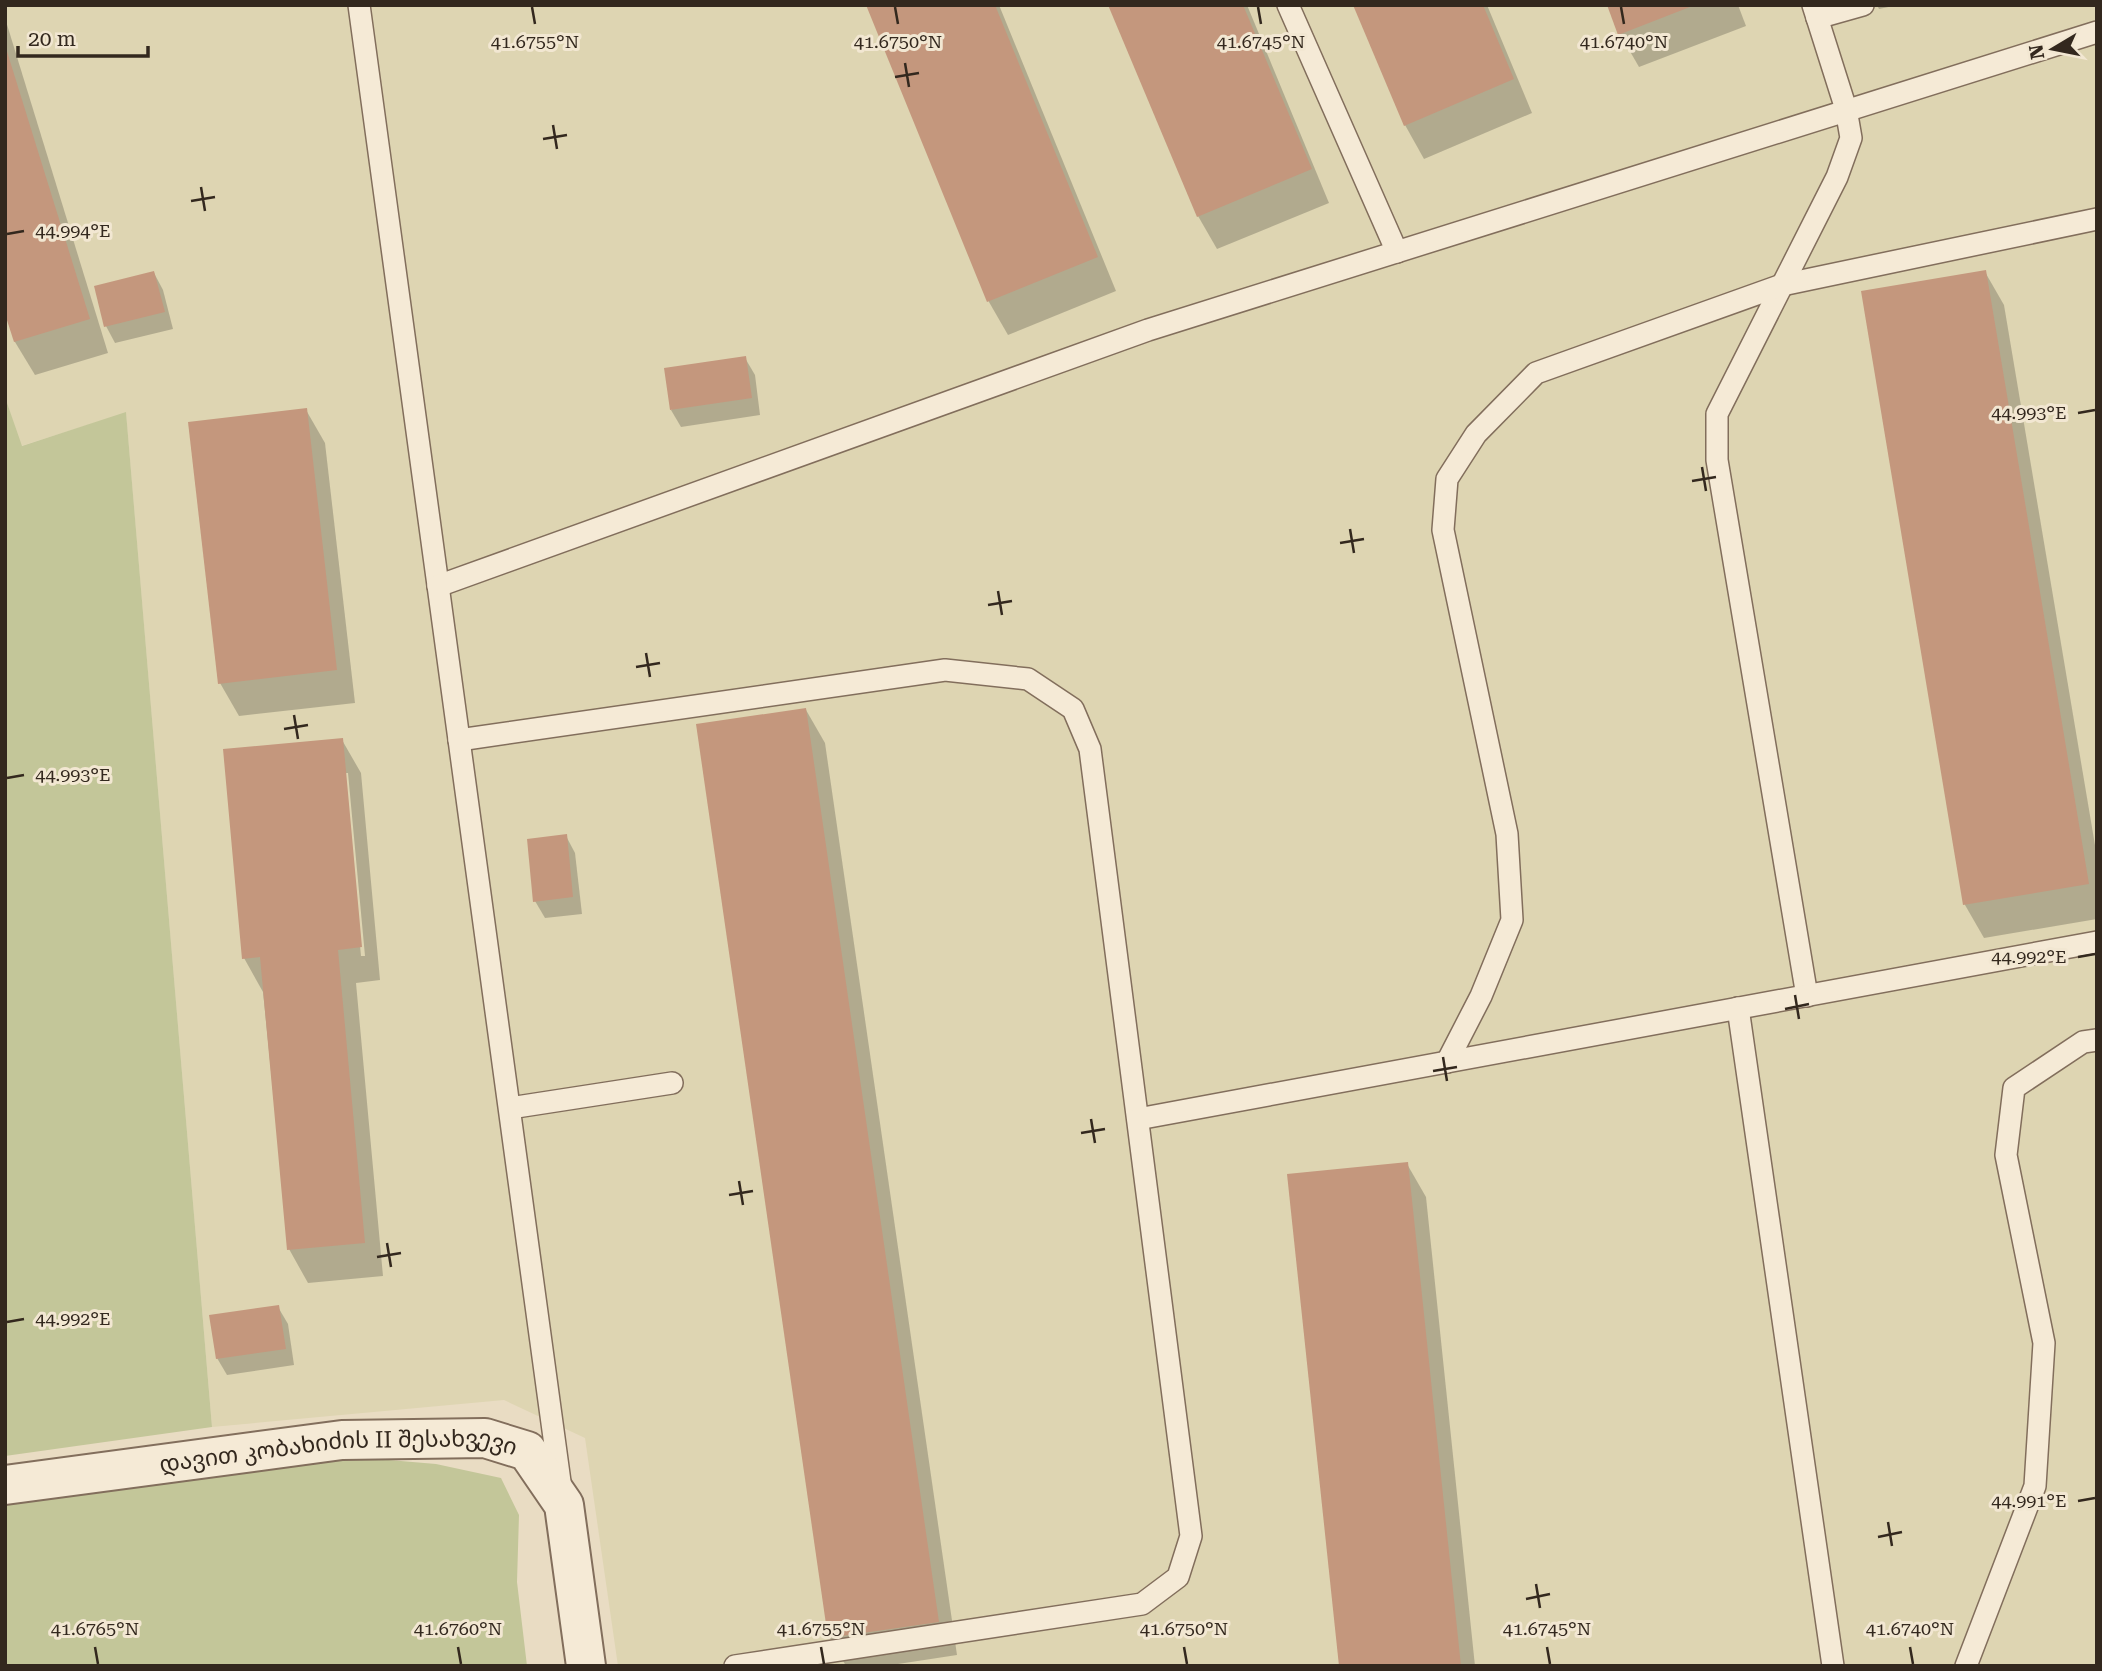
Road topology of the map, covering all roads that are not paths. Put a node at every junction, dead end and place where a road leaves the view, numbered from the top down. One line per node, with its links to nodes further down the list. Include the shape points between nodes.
1 (359, 5): 10 (lane)
2 (1288, 5): 8 (lane)
3 (1863, 5): 4 (lane)
4 (1815, 12): 6 (lane)
5 (2097, 32): 6 (lane)
6 (1846, 109): 8 (lane); 9 (lane, via 1851,138 1837,177)
7 (2097, 219): 9 (lane)
8 (1397, 252): 10 (lane, via 1148,330)
9 (1782, 285): 13 (lane, via 1717,414 1717,460); 16 (lane, via 1536,373 1476,434 1447,479 1443,530 1507,834 1512,920 1482,996)
10 (438, 586): 11 (lane)
11 (459, 740): 18 (lane); 19 (lane, via 945,670 1028,678 1073,709 1090,749)
12 (2097, 942): 13 (lane)
13 (1807, 996): 14 (lane)
14 (1738, 1008): 16 (lane); 24 (lane)
15 (2097, 1040): 25 (lane, via 2083,1042 2014,1087 2006,1155 2044,1343 2035,1486)
16 (1447, 1062): 19 (lane)
17 (672, 1083): 18 (lane)
18 (510, 1108): 21 (lane)
19 (1138, 1119): 23 (lane, via 1191,1536 1178,1577 1142,1604)
20 (5, 1485): 21 (street, დავით კობახიძის II შესახვევი, via 342,1440 485,1438 527,1451)
21 (564, 1505): 22 (street, დავით კობახიძის II შესახვევი)
22 (586, 1666)
23 (736, 1666)
24 (1833, 1666)
25 (1966, 1666)

